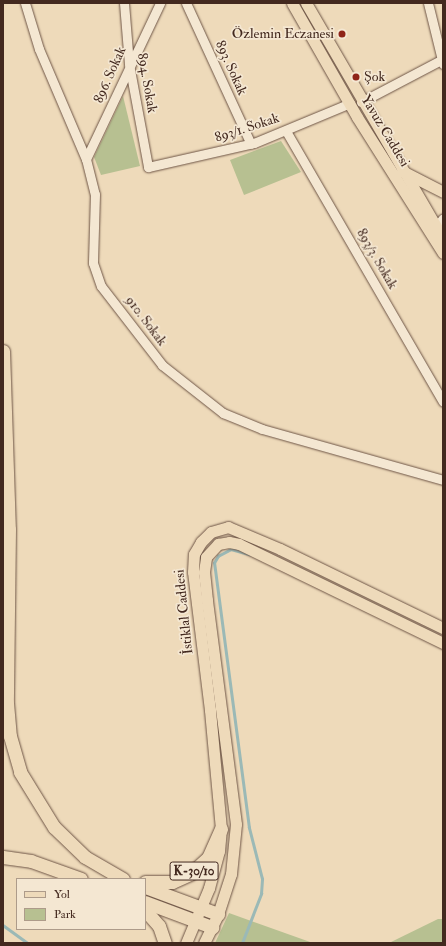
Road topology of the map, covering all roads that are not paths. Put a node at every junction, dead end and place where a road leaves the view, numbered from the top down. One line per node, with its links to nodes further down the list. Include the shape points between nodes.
1 (25, 3): 13 (street, 910. Sokak, via 38,49)
2 (124, 3): 9 (street, 894. Sokak)
3 (160, 3): 9 (street, 896. Sokak)
4 (186, 3): 12 (street, 893. Sokak)
5 (292, 3): 10 (main road, Yavuz Caddesi)
6 (306, 3): 10 (main road, Yavuz Caddesi)
7 (428, 3): 8 (street)
8 (443, 60): 10 (street, 893/1. Sokak)
9 (129, 64): 13 (street, 896. Sokak); 14 (street, 894. Sokak)
10 (356, 102): 11 (street, 893/1. Sokak); 15 (main road, Yavuz Caddesi); 18 (main road, Yavuz Caddesi)
11 (286, 131): 12 (street, 893/1. Sokak); 21 (street, 893/3. Sokak)
12 (251, 144): 14 (street, 893/1. Sokak)
13 (86, 159): 22 (street, 910. Sokak, via 95,194 93,263 101,286 162,365 223,414 262,429)
14 (148, 167)
15 (402, 171): 16 (main road); 18 (main road, Yavuz Caddesi)
16 (443, 192)
17 (443, 218): 18 (street)
18 (437, 233): 19 (main road, Yavuz Caddesi)
19 (443, 253)
20 (3, 351): 28 (highway, via 9,529 7,703 10,736 20,772 37,803 54,826 84,857)
21 (443, 402)
22 (443, 480)
23 (443, 628): 25 (main road, İstiklal Caddesi, via 280,549 228,527 211,532 194,554 193,572)
24 (443, 643): 34 (main road, İstiklal Caddesi, via 239,544 218,544 206,557 204,572 207,600 236,824 231,874)
25 (221, 829): 29 (highway, K-30/10, via 208,858 190,874 172,882); 32 (main road, İstiklal Caddesi, via 219,851)
26 (3, 857): 27 (highway, via 31,861)
27 (78, 878)
28 (121, 878)
29 (146, 882)
30 (146, 887): 32 (highway, K-30/10)
31 (146, 902): 35 (highway)
32 (203, 908): 34 (highway); 35 (main road, İstiklal Caddesi)
33 (146, 911): 37 (highway, via 159,926)
34 (218, 914): 36 (main road, İstiklal Caddesi)
35 (197, 921): 36 (highway); 38 (main road, İstiklal Caddesi)
36 (212, 926): 39 (main road, İstiklal Caddesi)
37 (165, 943)
38 (186, 943)
39 (204, 943)

